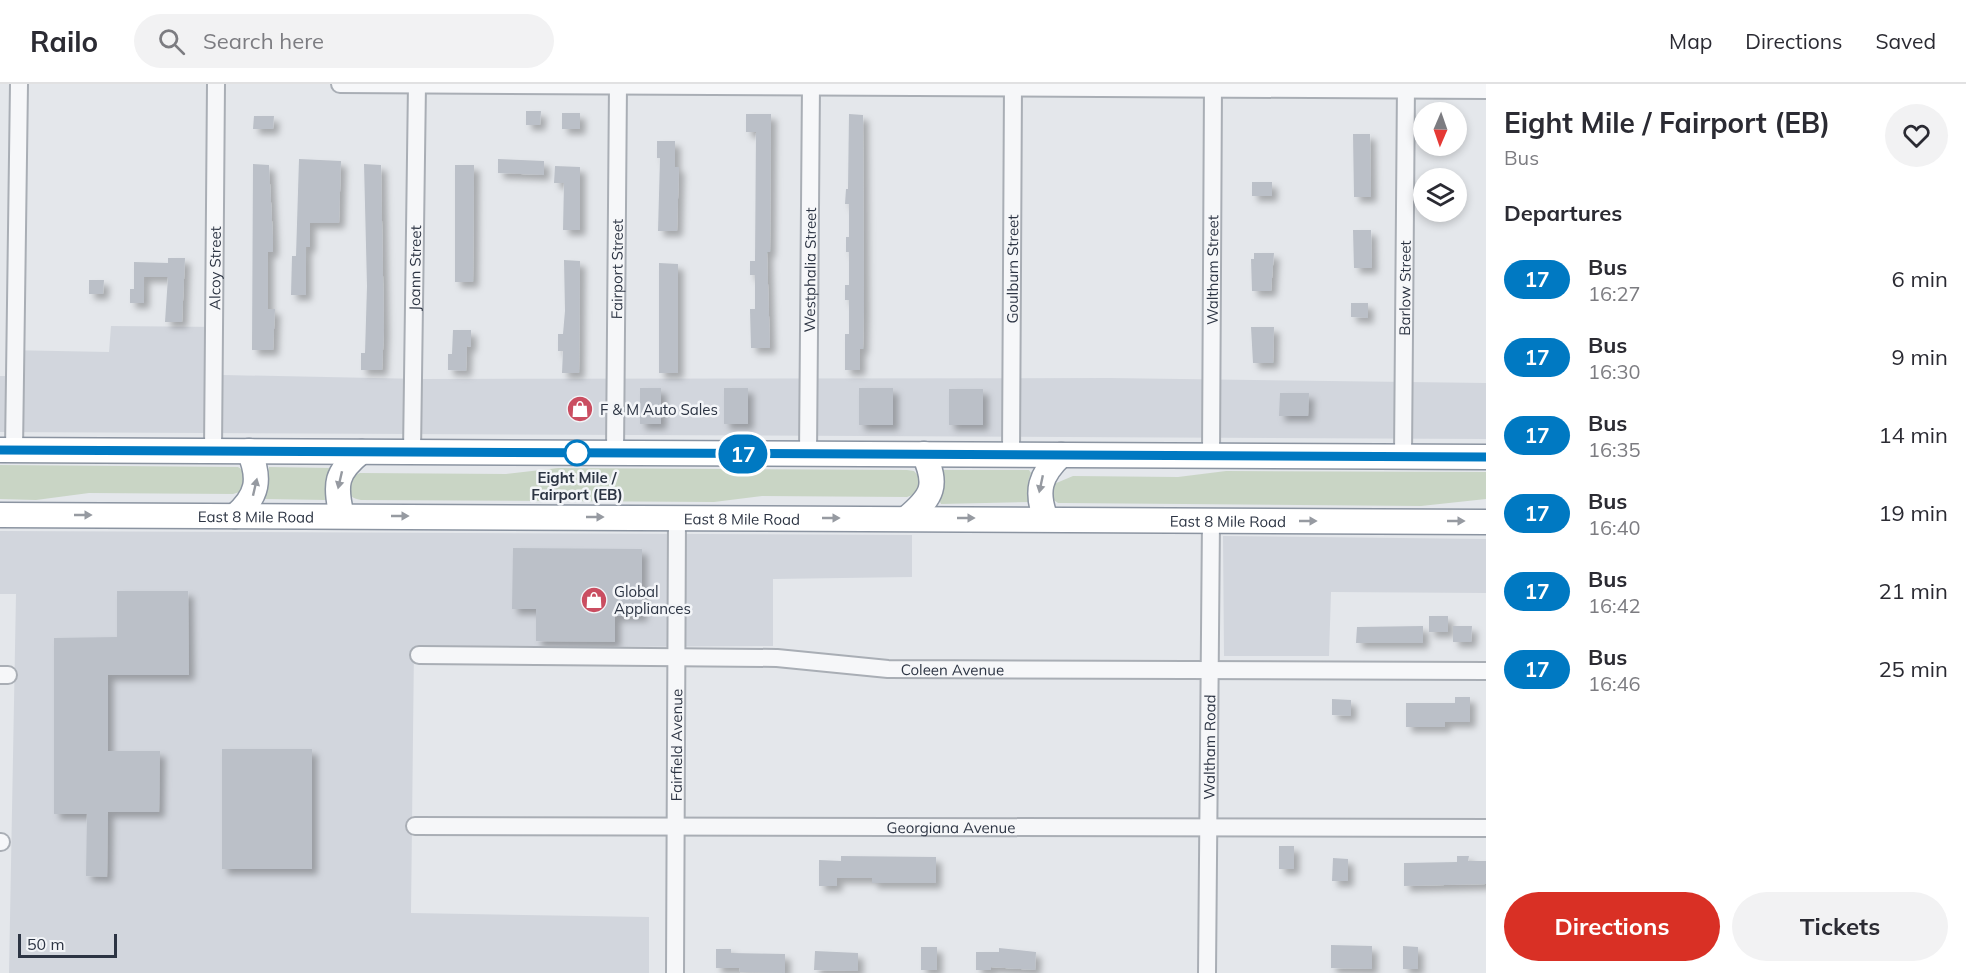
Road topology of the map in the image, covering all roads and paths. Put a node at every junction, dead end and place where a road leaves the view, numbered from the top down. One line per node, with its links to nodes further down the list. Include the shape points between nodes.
1 (19, 84): 11 (street)
2 (216, 84): 12 (street, Alcoy Street)
3 (340, 84): 4 (street)
4 (417, 84): 5 (street); 15 (street, Joann Street)
5 (618, 85): 6 (street); 16 (street, Fairport Street)
6 (811, 86): 7 (street); 17 (street, Westphalia Street)
7 (1013, 86): 8 (street); 19 (street, Goulburn Street)
8 (1213, 86): 9 (street); 21 (street, Waltham Street)
9 (1406, 87): 10 (street); 22 (street, Barlow Street)
10 (1486, 90)
11 (7, 450): 12 (highway)
12 (213, 451): 13 (highway)
13 (249, 451): 14 (highway); 25 (highway, one-way to 13, via 248,505 257,487 257,472)
14 (361, 452): 15 (highway); 26 (highway, one-way to 26, via 338,478)
15 (412, 452): 16 (highway)
16 (615, 453): 17 (highway)
17 (808, 454): 18 (highway)
18 (924, 454): 19 (highway); 28 (highway, via 932,490 924,504)
19 (1011, 454): 20 (highway)
20 (1061, 455): 21 (highway); 29 (highway, one-way to 29, via 1048,467 1040,483)
21 (1211, 456): 22 (highway)
22 (1403, 456): 23 (highway)
23 (1486, 457)
24 (0, 515): 25 (highway, East 8 Mile Road, one-way to 25)
25 (234, 516): 26 (highway, East 8 Mile Road)
26 (342, 516): 27 (highway, East 8 Mile Road, one-way to 27)
27 (677, 518): 28 (highway, East 8 Mile Road, one-way to 28); 33 (street, Fairfield Avenue)
28 (907, 518): 29 (highway, East 8 Mile Road, one-way to 29)
29 (1046, 519): 30 (highway, East 8 Mile Road)
30 (1211, 520): 31 (highway, East 8 Mile Road, one-way to 31); 34 (street, Waltham Road)
31 (1486, 522)
32 (419, 655): 33 (street, Coleen Avenue)
33 (677, 658): 34 (street, Coleen Avenue, via 777,658 888,669); 37 (street, Fairfield Avenue)
34 (1209, 670): 35 (street, Coleen Avenue); 38 (street, Waltham Road)
35 (1486, 671)
36 (415, 826): 37 (street, Georgiana Avenue)
37 (676, 827): 38 (street, Georgiana Avenue); 40 (street, Fairfield Avenue)
38 (1207, 828): 39 (street, Georgiana Avenue); 41 (street, Waltham Road)
39 (1486, 828)
40 (675, 973)
41 (1207, 973)

